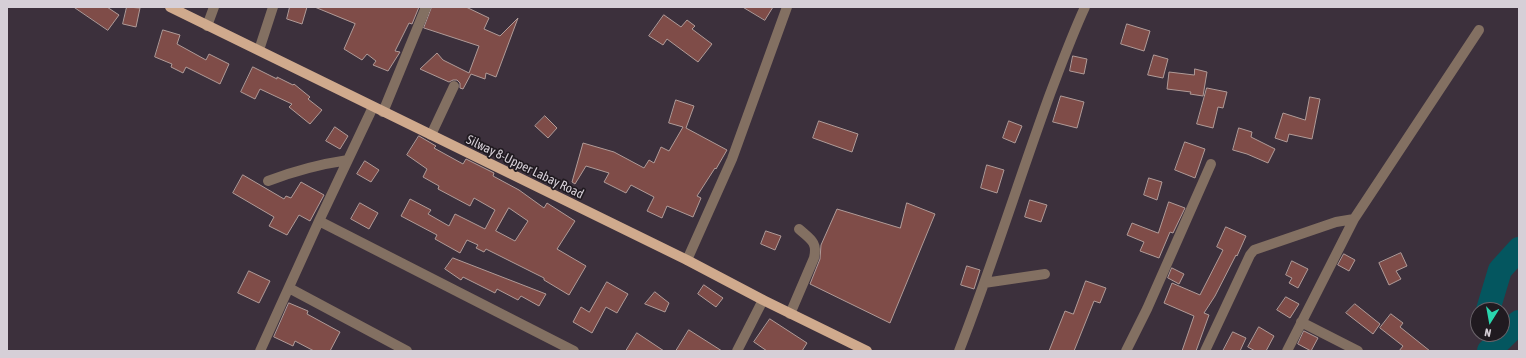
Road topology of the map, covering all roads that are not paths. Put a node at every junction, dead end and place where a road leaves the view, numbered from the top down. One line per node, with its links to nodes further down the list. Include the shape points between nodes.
1 (170, 7): 7 (main road, Silway 8-Upper Labay Road)
2 (214, 7): 7 (street)
3 (273, 7): 9 (street)
4 (426, 7): 11 (street)
5 (788, 7): 19 (street, via 732,159)
6 (1085, 7): 21 (street, via 1035,136)
7 (207, 26): 9 (main road, Silway 8-Upper Labay Road)
8 (1479, 30): 16 (street)
9 (259, 50): 11 (main road, Silway 8-Upper Labay Road)
10 (454, 86): 12 (street)
11 (378, 109): 12 (main road, Silway 8-Upper Labay Road); 13 (street)
12 (431, 135): 19 (main road, Silway 8-Upper Labay Road)
13 (348, 160): 15 (street, via 286,174); 17 (street)
14 (1211, 164): 32 (street)
15 (268, 181)
16 (1354, 219): 25 (street); 33 (street, via 1336,222 1254,250)
17 (319, 221): 22 (street); 28 (street)
18 (799, 229): 24 (street, via 810,238 816,250)
19 (687, 260): 23 (main road, Silway 8-Upper Labay Road)
20 (1045, 274): 21 (street)
21 (984, 283): 31 (street)
22 (289, 288): 26 (street); 27 (street)
23 (763, 300): 24 (main road, Silway 8-Upper Labay Road); 29 (street)
24 (790, 314): 30 (main road, Silway 8-Upper Labay Road)
25 (1301, 322): 34 (street); 35 (street)
26 (260, 351)
27 (407, 351)
28 (574, 351)
29 (737, 351)
30 (867, 351)
31 (959, 351)
32 (1126, 351)
33 (1206, 351)
34 (1287, 351)
35 (1358, 351)

